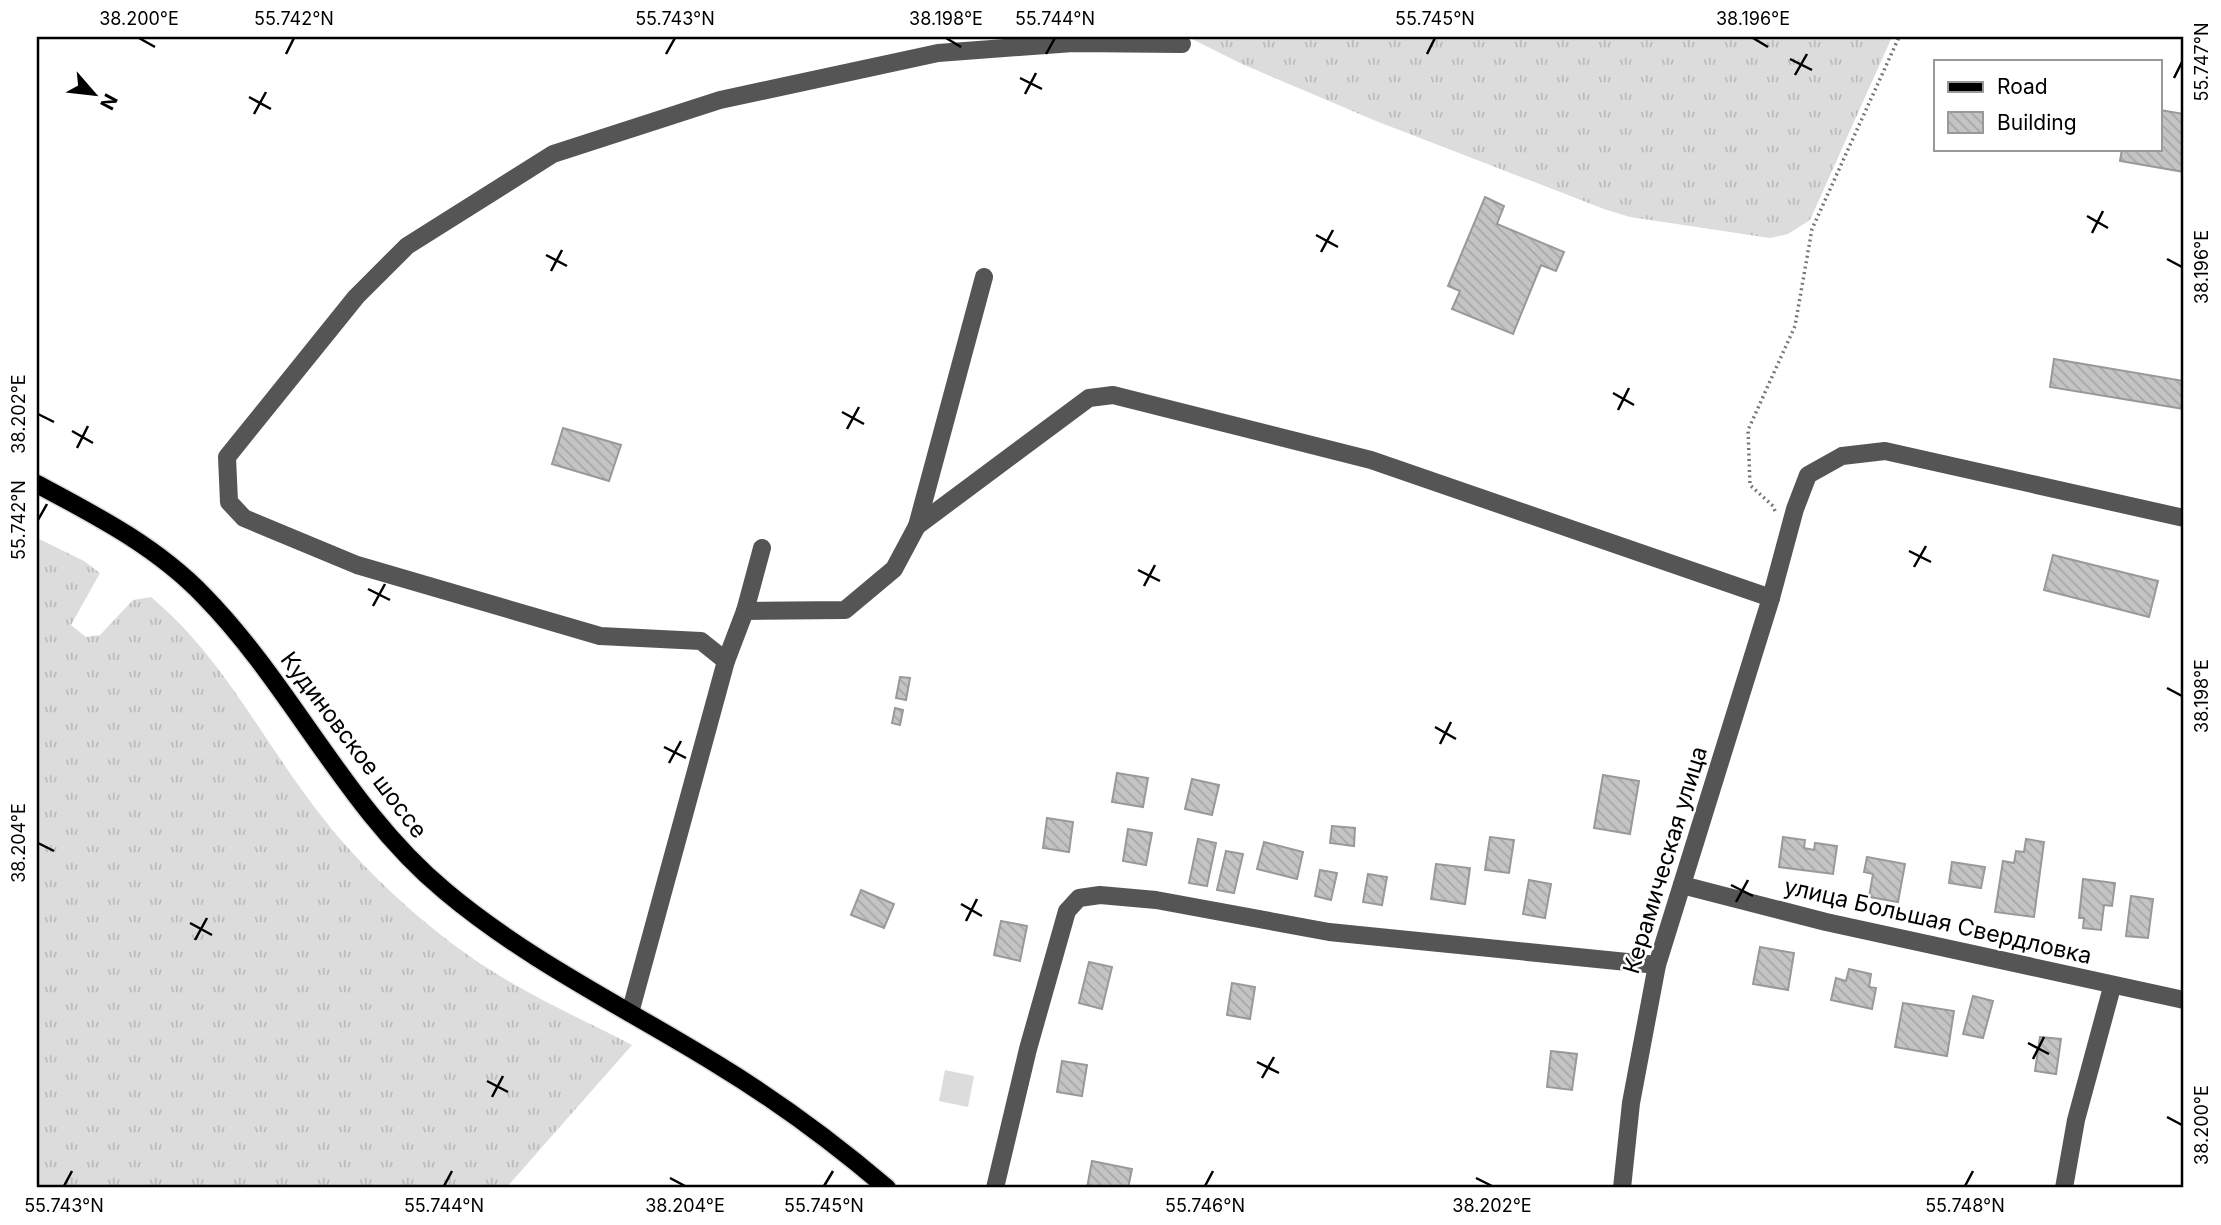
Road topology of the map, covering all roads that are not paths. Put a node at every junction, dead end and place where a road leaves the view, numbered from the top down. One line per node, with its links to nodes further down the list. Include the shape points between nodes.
1 (1182, 44): 9 (street, via 1073,43 937,53 720,100 553,153 407,246 356,297 227,457 229,502 244,518 357,565 600,636 701,641)
2 (984, 277): 5 (street)
3 (37, 484): 14 (main road, Кудиновское шоссе, via 147,546 204,595 279,684 371,816 445,891 512,943)
4 (2184, 518): 7 (street, Керамическая улица, via 1885,451 1842,456 1808,475)
5 (916, 526): 7 (street, via 1089,398 1113,395 1371,460); 8 (street, via 894,569 845,610)
6 (762, 548): 8 (street)
7 (1770, 598): 10 (street, Керамическая улица)
8 (745, 611): 9 (street)
9 (726, 661): 14 (street)
10 (1682, 885): 11 (street, Керамическая улица); 12 (street, улица Большая Свердловка)
11 (1657, 965): 16 (street, via 1329,932 1156,900 1100,895 1079,898 1067,911 1028,1049); 17 (street, Керамическая улица, via 1631,1103)
12 (2112, 987): 13 (street, улица Большая Свердловка); 18 (street)
13 (2184, 1000)
14 (630, 1013): 15 (main road, Кудиновское шоссе, via 792,1112)
15 (887, 1188)
16 (996, 1188)
17 (1622, 1188)
18 (2064, 1188)

